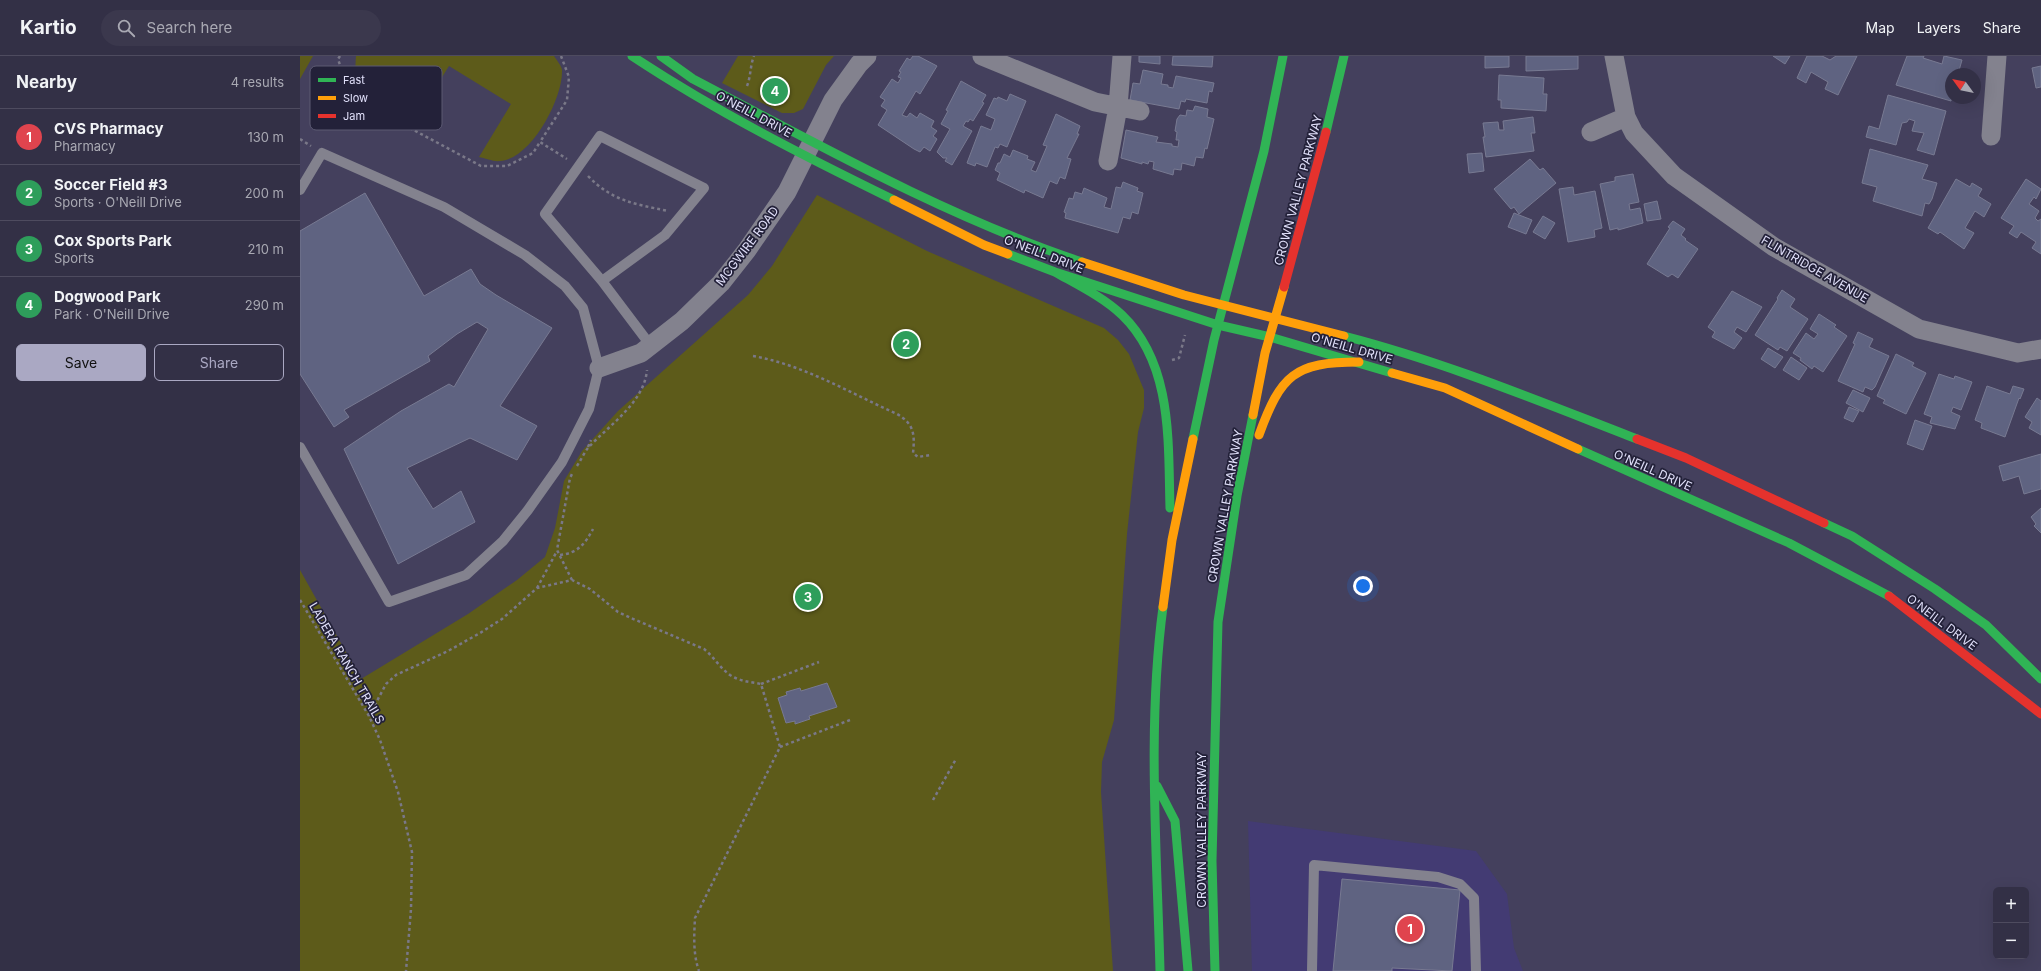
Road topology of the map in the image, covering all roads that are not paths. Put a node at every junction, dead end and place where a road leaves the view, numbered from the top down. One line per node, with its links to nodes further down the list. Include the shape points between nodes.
1 (632, 56): 15 (main road, O'NEILL DRIVE, via 682,89)
2 (661, 56): 15 (main road, O'NEILL DRIVE, via 693,79 741,104)
3 (867, 56): 15 (street, MCGWIRE ROAD, via 833,100)
4 (982, 56): 10 (street, via 1095,102)
5 (1122, 56): 10 (street)
6 (1283, 56): 20 (main road, via 1264,150)
7 (1344, 56): 21 (main road, CROWN VALLEY PARKWAY, via 1320,160)
8 (1614, 56): 12 (street, FLINTRIDGE AVENUE)
9 (1997, 56): 14 (street)
10 (1118, 107): 11 (street); 16 (street)
11 (1140, 111)
12 (1626, 117): 13 (street); 25 (street, FLINTRIDGE AVENUE, via 1634,133 1674,176 1774,247 1912,325 2018,353)
13 (1591, 132)
14 (1991, 136)
15 (809, 148): 18 (main road, O'NEILL DRIVE, via 984,244); 20 (main road, O'NEILL DRIVE, via 1046,250); 24 (street, MCGWIRE ROAD, via 787,192 747,250 725,277 682,321)
16 (1108, 160)
17 (300, 190): 27 (lane, via 322,153 444,207 525,255 565,286 583,308)
18 (1055, 272): 22 (main road, O'NEILL DRIVE); 30 (main road, via 1090,292 1122,315 1144,342 1158,372 1166,420)
19 (602, 281): 19 (lane, via 545,214 600,136 704,188 665,235); 24 (lane)
20 (1222, 306): 21 (main road, O'NEILL DRIVE); 22 (main road)
21 (1275, 318): 23 (main road, CROWN VALLEY PARKWAY); 31 (main road, O'NEILL DRIVE, via 1389,348 1507,389 1686,458 1865,544 1986,625)
22 (1218, 325): 23 (main road, O'NEILL DRIVE); 30 (main road)
23 (1270, 337): 26 (main road, O'NEILL DRIVE); 29 (main road, CROWN VALLEY PARKWAY)
24 (651, 346): 27 (street, MCGWIRE ROAD, via 641,353)
25 (2041, 349)
26 (1358, 362): 29 (main road, via 1310,365 1294,375 1270,407); 32 (main road, O'NEILL DRIVE, via 1445,388 1789,543 1887,595)
27 (598, 368): 28 (lane, via 589,409 562,462 503,541 466,575 389,602)
28 (300, 447)
29 (1237, 496): 36 (main road, CROWN VALLEY PARKWAY, via 1218,622 1212,861)
30 (1172, 540): 33 (main road, via 1158,647)
31 (2041, 679)
32 (2041, 714)
33 (1155, 781): 34 (main road); 35 (main road, via 1175,821)
34 (1160, 971)
35 (1188, 971)
36 (1215, 971)
37 (1312, 971): 38 (lane, via 1314,865 1438,877 1460,884 1474,898)
38 (1476, 971)

